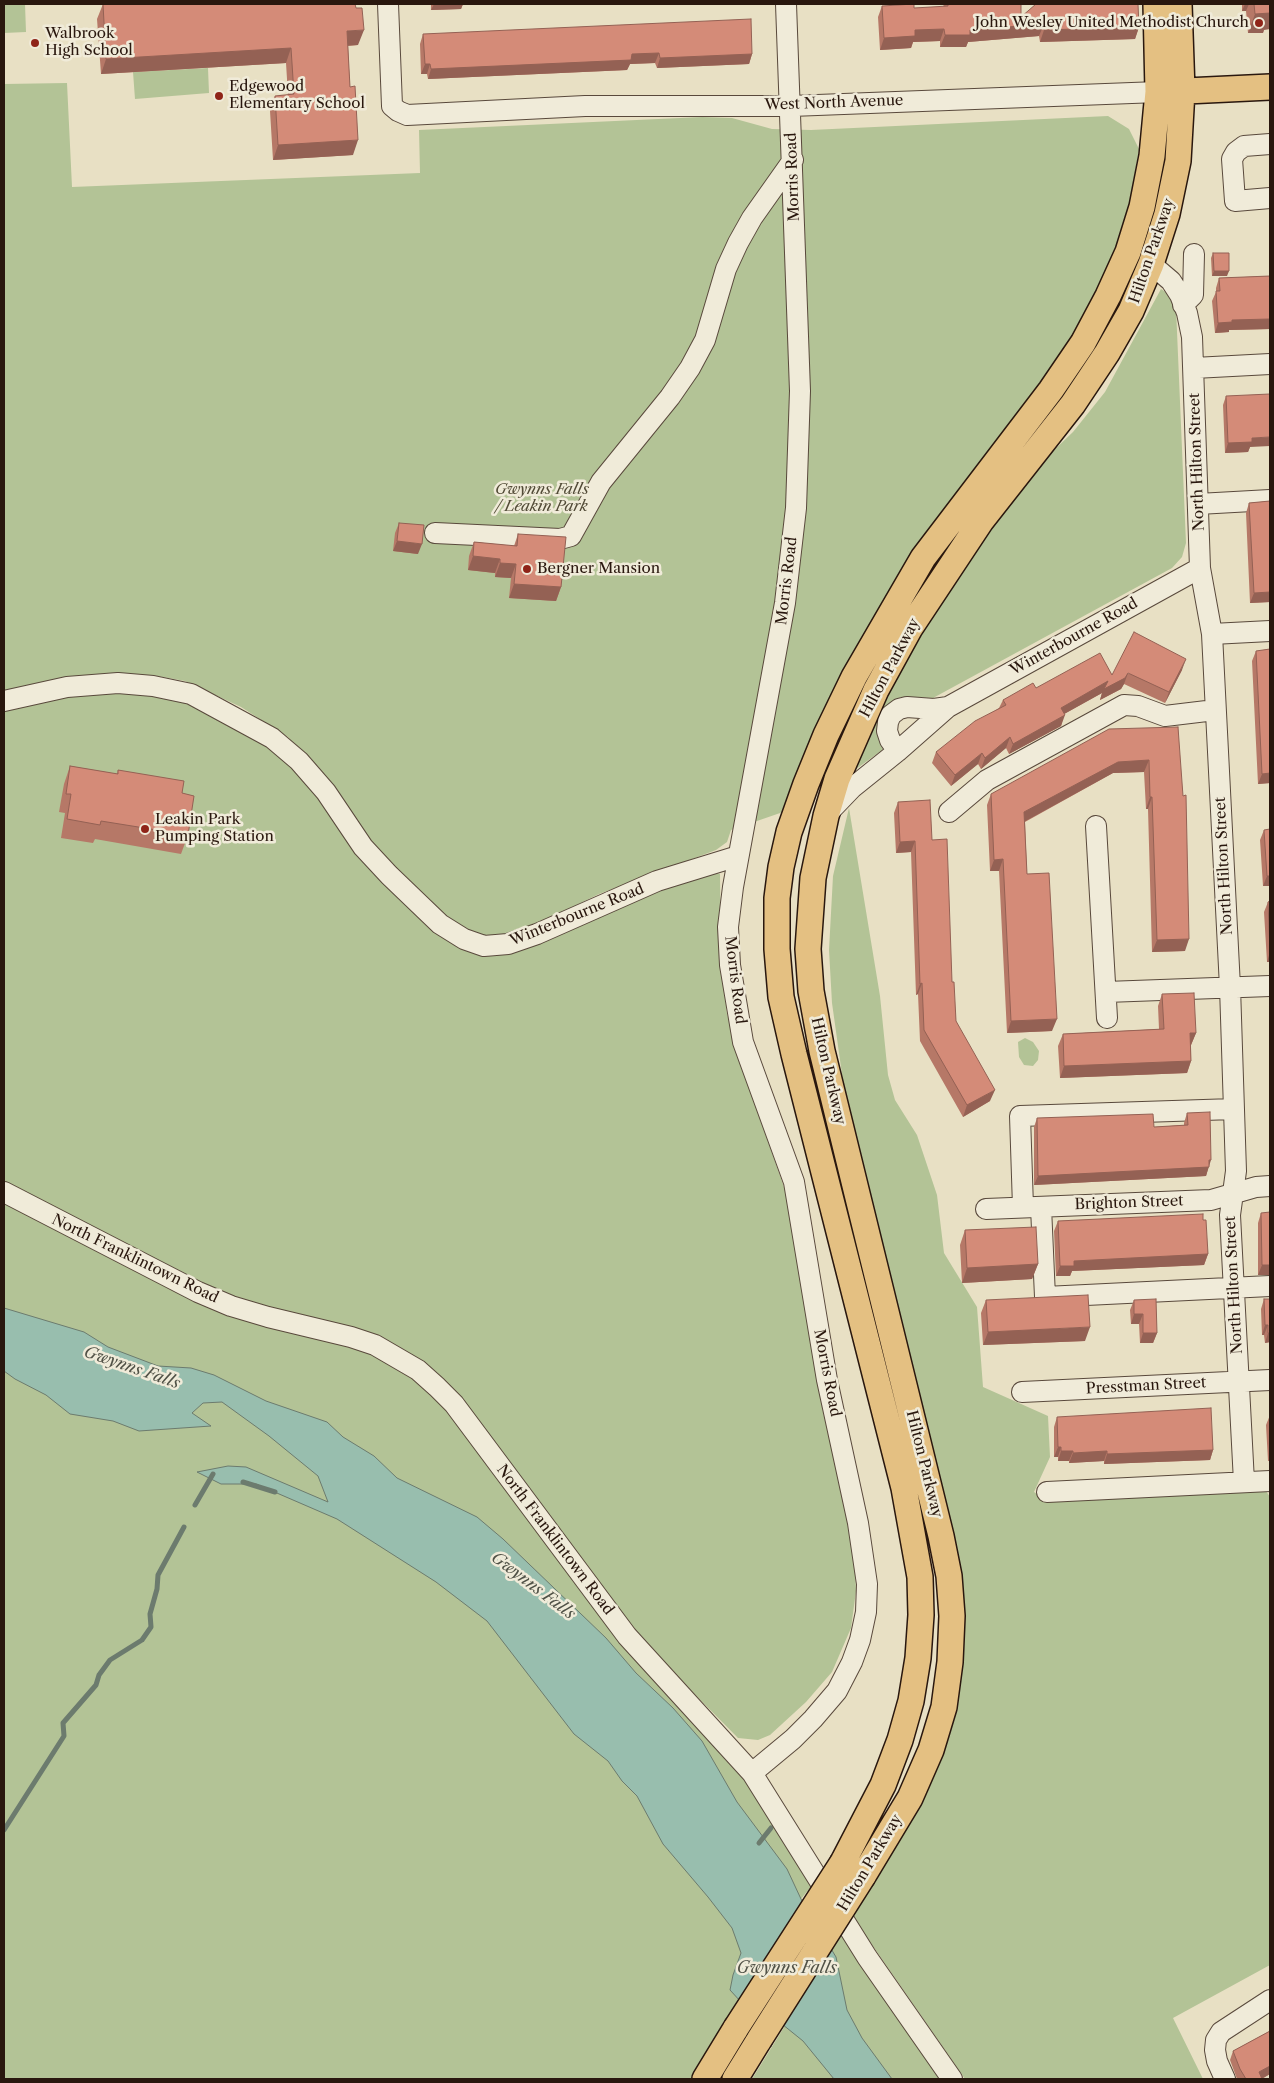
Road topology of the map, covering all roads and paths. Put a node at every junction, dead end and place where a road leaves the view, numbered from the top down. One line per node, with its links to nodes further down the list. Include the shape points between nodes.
1 (388, 4): 7 (street, West North Avenue, via 390,95 392,106 407,115 586,106)
2 (786, 4): 7 (street, Morris Road)
3 (1156, 4): 6 (main road)
4 (1179, 4): 6 (main road)
5 (1270, 87): 6 (main road, West North Avenue)
6 (1170, 92): 7 (street, West North Avenue); 12 (main road, Hilton Parkway, via 1178,161 1167,214); 50 (main road, Hilton Parkway, bridge, via 1142,207 1128,252 1108,296 1083,343 1051,390 924,558 884,624 826,735 789,832 777,898 781,997 904,1488 920,1577 921,1615 911,1701 883,1785 843,1862)
7 (791, 106): 9 (street, Morris Road)
8 (1270, 144): 10 (street, via 1244,146 1232,159 1235,201)
9 (793, 160): 18 (street, via 738,243 726,270 705,340 690,368 601,482 571,536 560,539); 29 (street, Morris Road, via 800,391 796,508 785,603)
10 (1270, 198)
11 (1194, 254): 13 (street, via 1193,295)
12 (1151, 264): 13 (street, North Hilton Street, via 1171,281); 27 (main road, Hilton Parkway, via 1131,311 1107,354 1073,404 981,521 910,628 858,730 837,779)
13 (1183, 305): 15 (street, North Hilton Street, via 1192,337)
14 (1270, 364): 15 (street)
15 (1194, 368): 17 (street, North Hilton Street)
16 (1270, 500): 17 (street)
17 (1198, 504): 19 (street, North Hilton Street)
18 (435, 533)
19 (1200, 568): 21 (street, North Hilton Street); 23 (street, Winterbourne Road)
20 (1270, 631): 21 (street)
21 (1212, 634): 24 (street, North Hilton Street)
22 (4, 701): 29 (street, Winterbourne Road, via 67,688 118,684 153,686 191,694 272,738 299,761 326,792 363,847 389,875 440,924 464,939 484,946 508,944 537,934 657,881)
23 (948, 707): 25 (street, Winterbourne Road); 25 (street, Winterbourne Road, via 907,706 891,715 887,731)
24 (1216, 710): 26 (street, via 1165,716 1138,706 1124,705 986,780); 31 (street, North Hilton Street)
25 (898, 751): 27 (street, Winterbourne Road, via 852,788)
26 (949, 812)
27 (826, 816): 51 (main road, Hilton Parkway, bridge, via 813,878 808,949 811,991 822,1051 941,1536 952,1616 950,1662 944,1706 931,1750 910,1798)
28 (1096, 826): 32 (street)
29 (738, 856): 48 (street, Morris Road, via 728,927 735,1002 743,1042 794,1182 827,1380 858,1523 867,1584 860,1640 836,1691 793,1739)
30 (1270, 986): 31 (street)
31 (1230, 987): 32 (street); 34 (street, North Hilton Street)
32 (1106, 992): 33 (street)
33 (1107, 1018)
34 (1234, 1109): 37 (street, North Hilton Street, via 1236,1171); 38 (street, via 1020,1116)
35 (1270, 1186): 37 (street, Brighton Street)
36 (4, 1192): 48 (street, North Franklintown Road, via 198,1292 231,1306 375,1345 418,1370 454,1404 627,1636)
37 (1233, 1194): 38 (street, Brighton Street, via 1211,1200); 41 (street, North Hilton Street, via 1230,1215)
38 (1032, 1207): 39 (street, Brighton Street); 41 (street, via 1045,1296)
39 (986, 1208)
40 (1270, 1286): 41 (street)
41 (1234, 1287): 43 (street, North Hilton Street)
42 (1270, 1380): 43 (street, Presstman Street)
43 (1239, 1382): 44 (street, Presstman Street); 46 (street, North Hilton Street)
44 (1022, 1392)
45 (1270, 1481): 46 (street)
46 (1244, 1482): 47 (street)
47 (1047, 1492)
48 (752, 1773): 52 (street, North Franklintown Road, via 867,1957)
49 (1270, 2000): 53 (street, via 1220,2032 1216,2040 1217,2061)
50 (705, 2079)
51 (735, 2079)
52 (952, 2079)
53 (1225, 2079)

